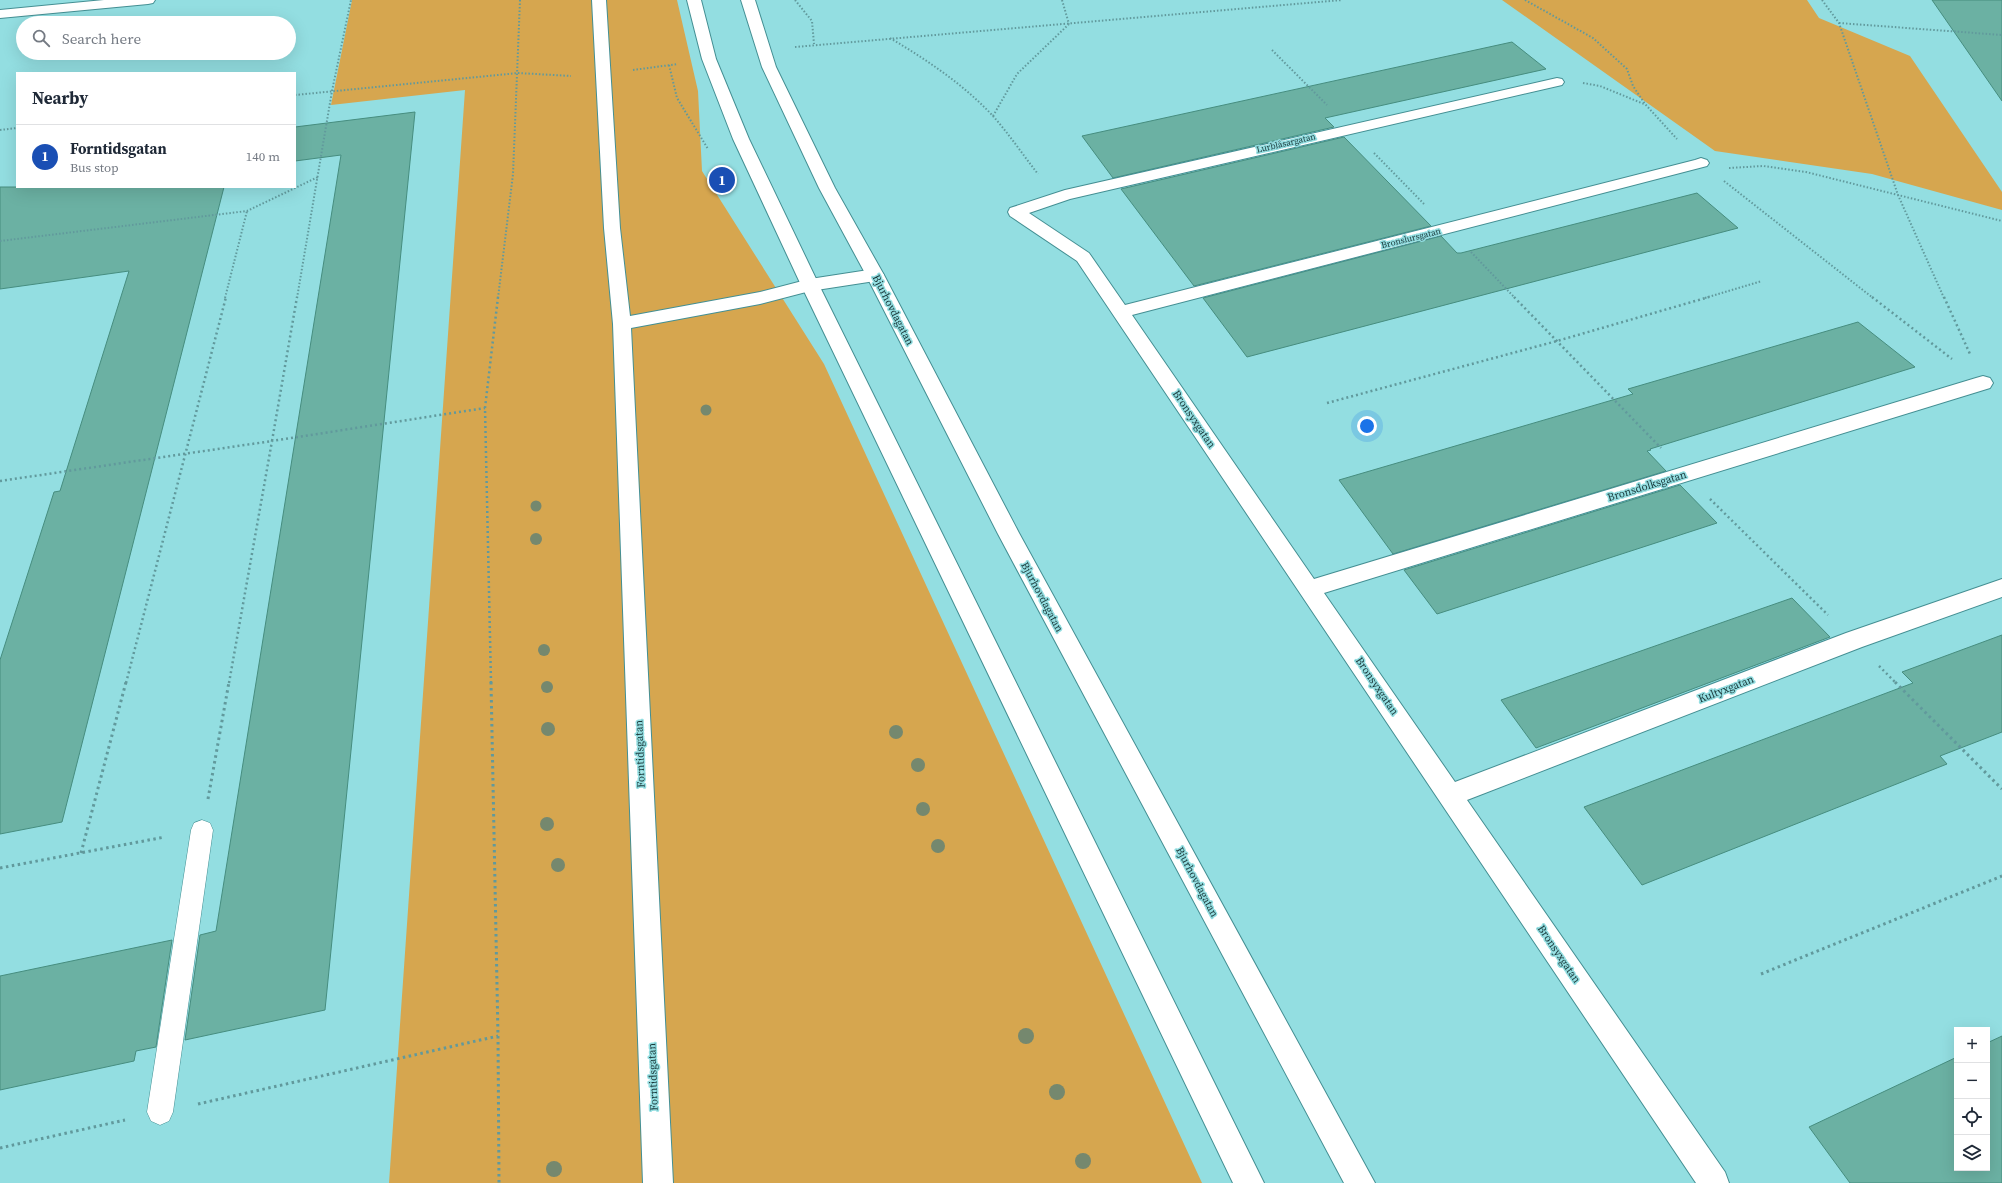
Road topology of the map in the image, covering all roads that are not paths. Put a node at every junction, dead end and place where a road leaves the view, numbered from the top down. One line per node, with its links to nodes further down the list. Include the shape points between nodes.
1 (148, 0): 5 (street)
2 (599, 0): 12 (street, Forntidsgatan, via 612,228)
3 (694, 0): 10 (street, via 709,59 741,139)
4 (748, 0): 9 (street, Bjurhovdagatan, via 769,67 784,101 827,188)
5 (0, 14)
6 (1557, 82): 8 (street, Lurblåsargatan, via 1065,194)
7 (1701, 164): 11 (street, Bronslursgatan)
8 (1016, 212): 11 (street, Bronsyxgatan, via 1083,257)
9 (875, 275): 10 (street); 21 (street, Bjurhovdagatan, via 1008,534)
10 (810, 285): 12 (street, via 760,298); 20 (street)
11 (1120, 312): 15 (street, Bronsyxgatan)
12 (622, 324): 19 (street, Forntidsgatan)
13 (1983, 383): 15 (street, Bronsdolksgatan)
14 (2002, 588): 16 (street, Kultyxgatan, via 1854,640)
15 (1310, 589): 16 (street, Bronsyxgatan)
16 (1450, 795): 22 (street, Bronsyxgatan)
17 (202, 830): 18 (lane)
18 (160, 1112)
19 (658, 1183)
20 (1249, 1183)
21 (1360, 1183)
22 (1714, 1183)

